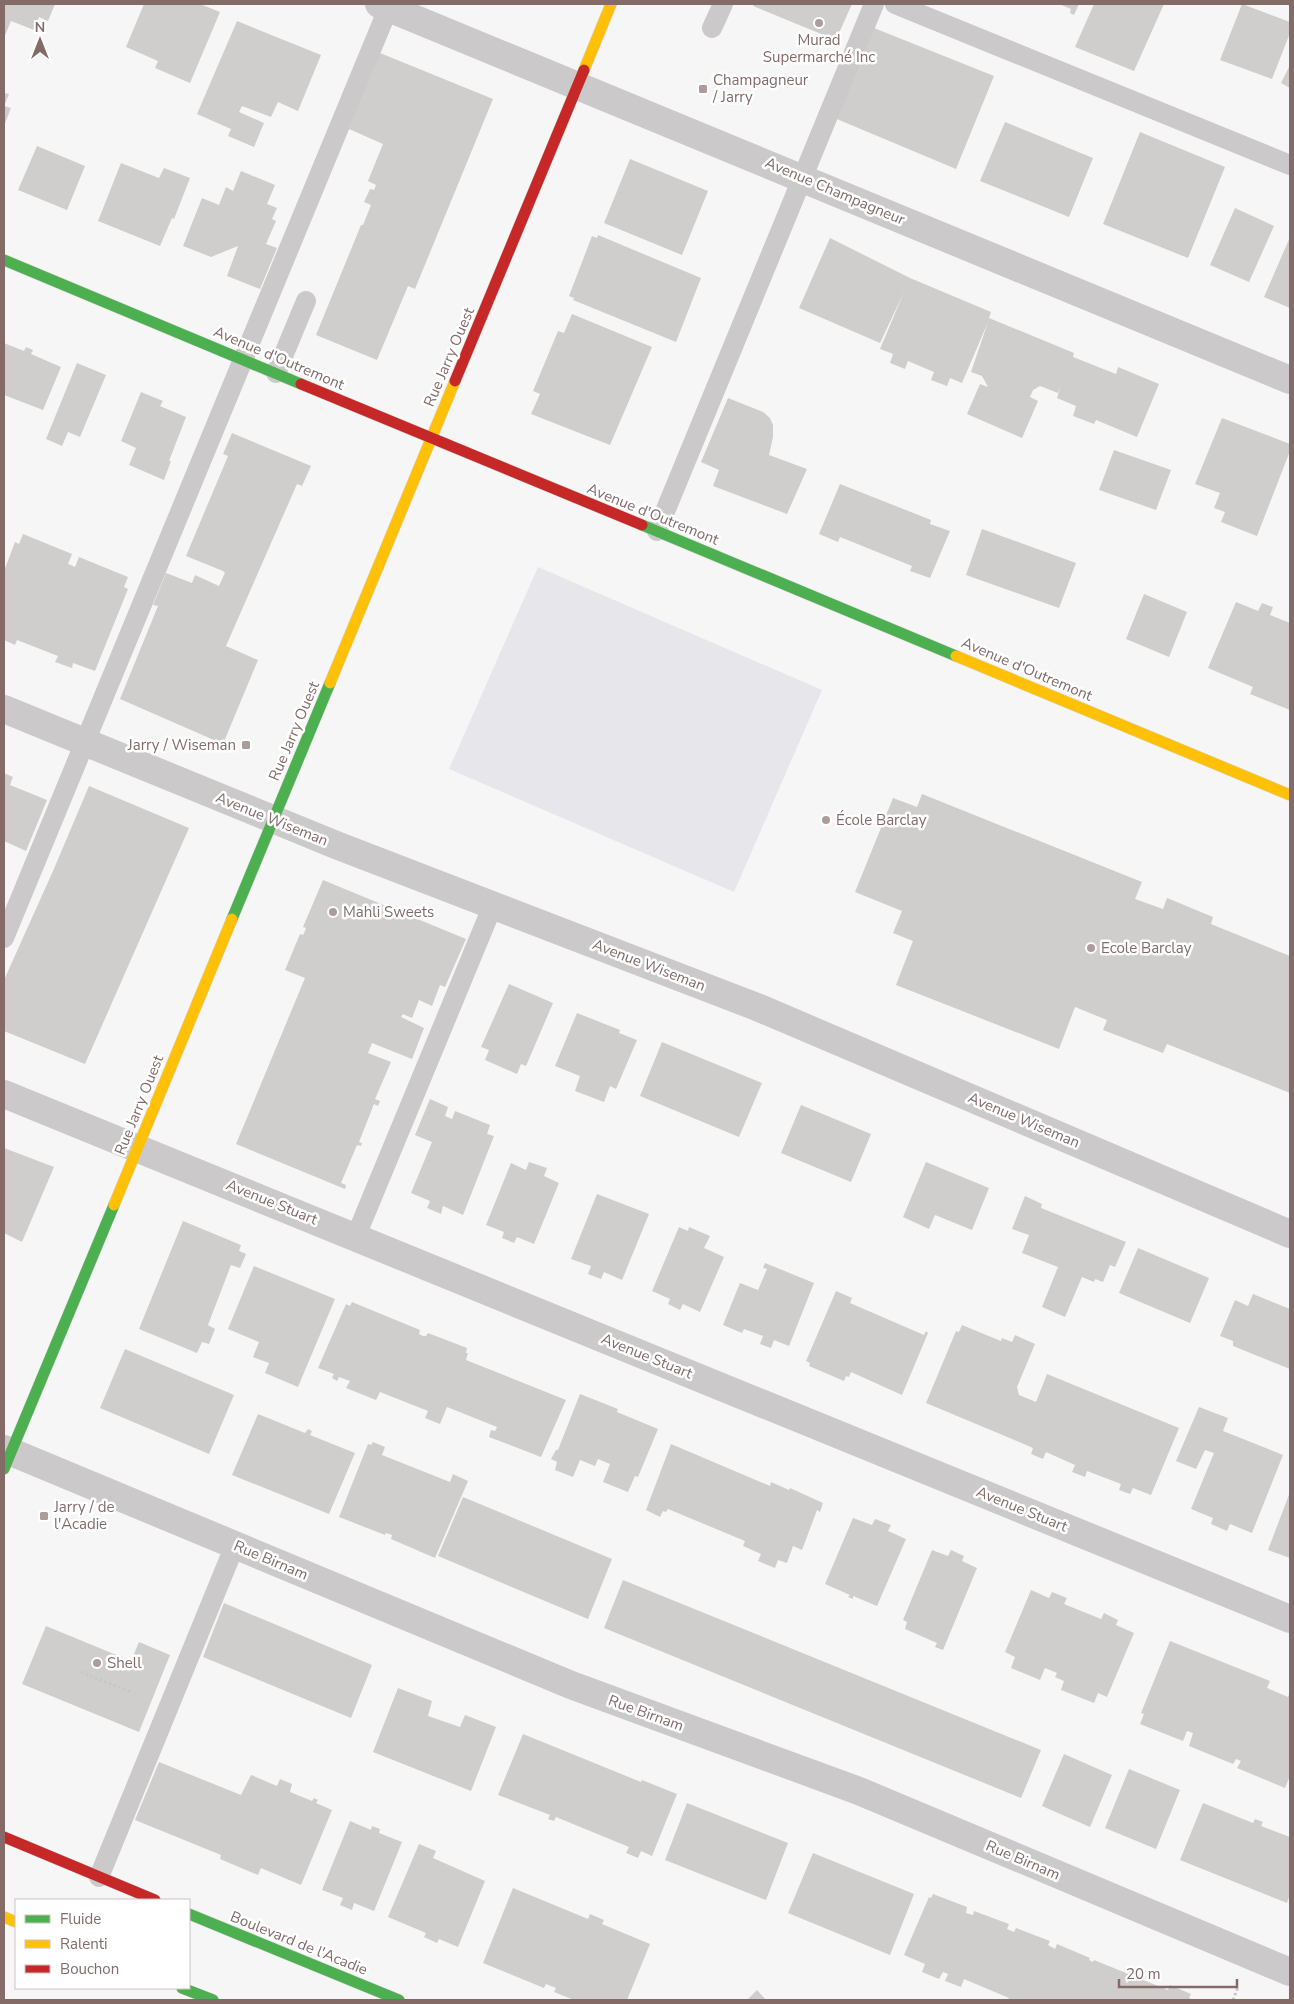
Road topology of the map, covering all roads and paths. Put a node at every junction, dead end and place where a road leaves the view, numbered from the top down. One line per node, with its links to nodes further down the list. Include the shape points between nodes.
1 (611, 4): 7 (main road, Rue Jarry Ouest)
2 (723, 4): 6 (lane)
3 (874, 4): 9 (lane)
4 (895, 4): 8 (lane)
5 (386, 5): 7 (street, Avenue Champagneur); 12 (lane)
6 (712, 28)
7 (578, 86): 9 (street, Avenue Champagneur); 15 (main road, Rue Jarry Ouest)
8 (1290, 165)
9 (802, 178): 14 (street, Avenue Champagneur); 16 (lane)
10 (4, 260): 12 (main road, Avenue d'Outremont)
11 (306, 300): 13 (lane)
12 (243, 359): 13 (main road, Avenue d'Outremont); 18 (lane)
13 (276, 373): 15 (main road, Avenue d'Outremont)
14 (1290, 380)
15 (432, 438): 16 (main road, Avenue d'Outremont); 20 (main road, Rue Jarry Ouest)
16 (657, 531): 19 (main road, Avenue d'Outremont)
17 (4, 709): 18 (street, Avenue Wiseman)
18 (84, 742): 20 (street, Avenue Wiseman); 22 (lane)
19 (1290, 795)
20 (273, 820): 21 (street, Avenue Wiseman); 24 (main road, Rue Jarry Ouest)
21 (493, 905): 25 (street, Avenue Wiseman, via 756,1007); 26 (lane)
22 (4, 938)
23 (4, 1094): 24 (street, Avenue Stuart)
24 (137, 1149): 26 (street, Avenue Stuart); 27 (main road, Rue Jarry Ouest)
25 (1290, 1234)
26 (356, 1236): 29 (street, Avenue Stuart)
27 (6, 1457): 28 (street, Rue Birnam)
28 (235, 1545): 33 (lane); 36 (street, Rue Birnam, via 571,1685 858,1791)
29 (1290, 1619)
30 (81, 1672): 31 (path)
31 (131, 1692)
32 (4, 1838): 33 (main road)
33 (99, 1877): 34 (main road)
34 (153, 1899)
35 (190, 1914): 39 (main road, Boulevard de l'Acadie)
36 (1290, 1972)
37 (185, 1989): 38 (main road)
38 (213, 2000)
39 (399, 2000)

